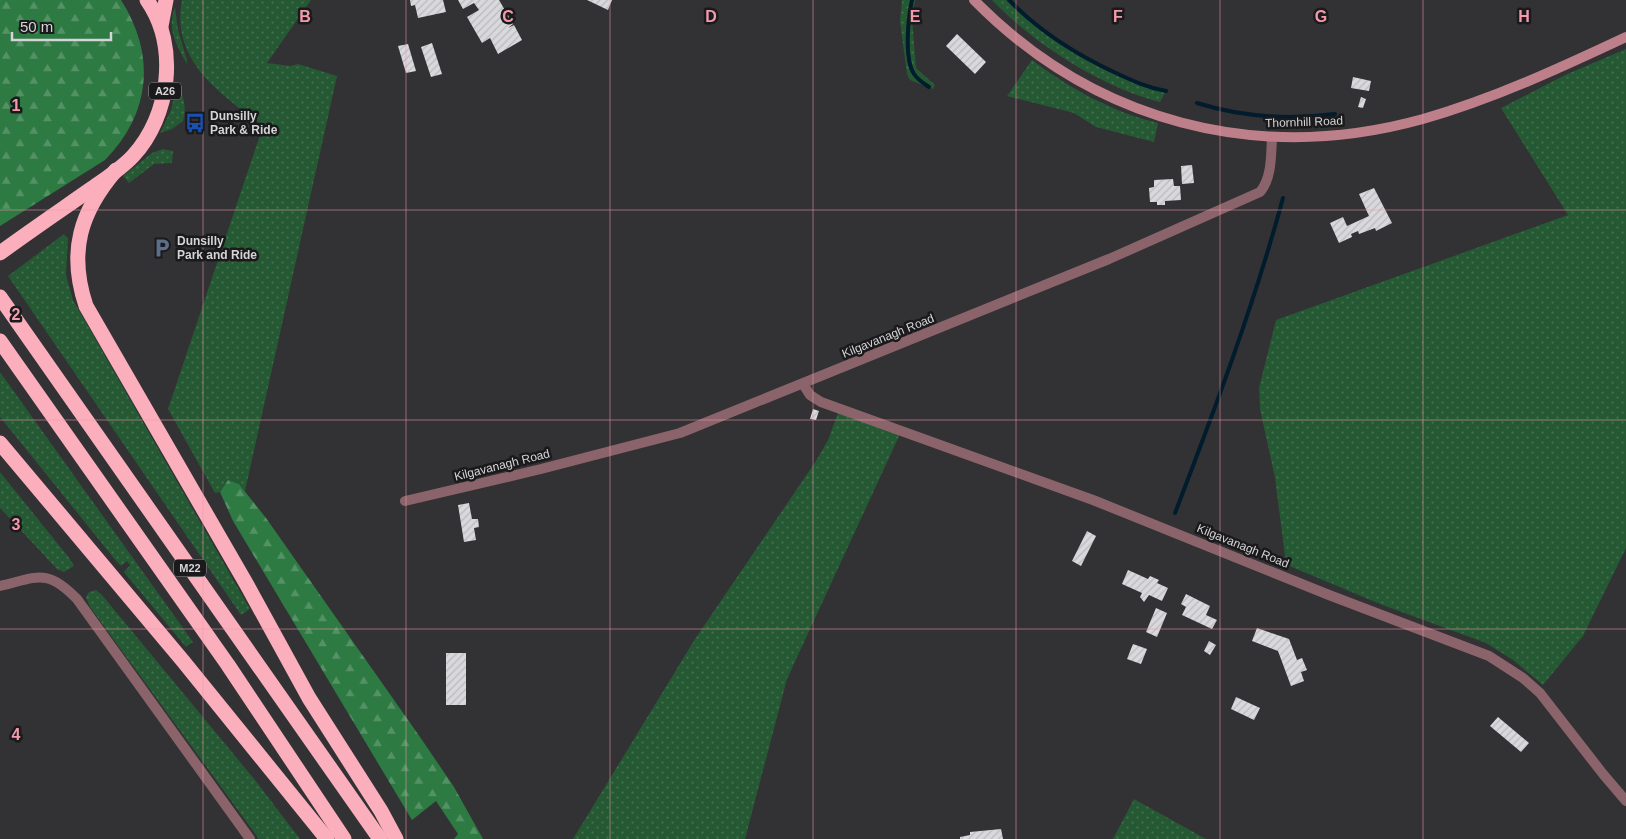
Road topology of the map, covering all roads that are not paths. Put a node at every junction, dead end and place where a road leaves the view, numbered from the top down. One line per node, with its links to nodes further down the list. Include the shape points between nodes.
1 (148, 0): 4 (highway, A26)
2 (166, 0): 4 (highway, A26)
3 (974, 0): 6 (street, Thornhill Road, via 1041,57 1120,103 1191,126)
4 (161, 26): 7 (highway, A26, via 167,57 166,87 158,113 140,148)
5 (1626, 36): 6 (street, Thornhill Road, via 1569,64 1477,102 1423,119 1358,132)
6 (1272, 137): 11 (street, Kilgavanagh Road, via 1266,185 1253,196 1109,259)
7 (116, 170): 8 (highway, A26); 20 (highway, via 88,210 79,241 78,278 86,306 309,698)
8 (0, 253)
9 (0, 297): 19 (highway, M22)
10 (0, 341): 18 (highway, M22)
11 (803, 384): 13 (street, Kilgavanagh Road, via 680,433); 15 (street, Kilgavanagh Road, via 810,395 821,402 1093,500 1489,656 1540,693)
12 (0, 443): 17 (highway)
13 (405, 501)
14 (0, 586): 16 (street, via 51,578 77,599)
15 (1626, 801)
16 (250, 839)
17 (328, 839)
18 (344, 839)
19 (380, 839)
20 (396, 839)

